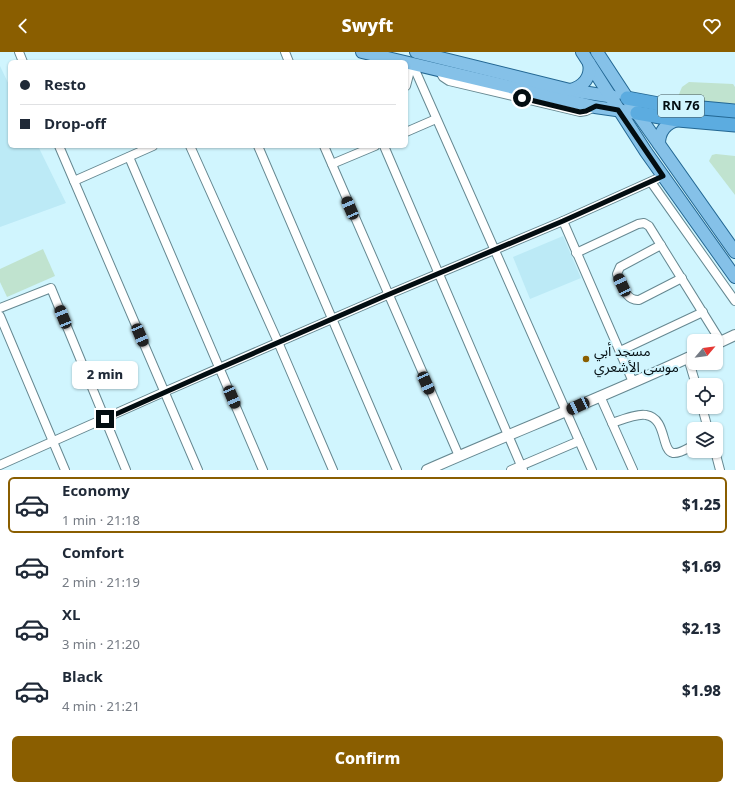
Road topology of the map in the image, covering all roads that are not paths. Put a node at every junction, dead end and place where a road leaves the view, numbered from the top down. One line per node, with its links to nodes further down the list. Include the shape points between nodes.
1 (362, 52): 4 (main road, RN 76)
2 (582, 52): 5 (main road)
3 (597, 52): 9 (main road)
4 (414, 56): 6 (street); 7 (main road, RN 76); 10 (main road, RN 76, via 439,70); 13 (street)
5 (589, 63): 7 (main road, via 590,72 587,79); 8 (main road)
6 (408, 78)
7 (570, 90): 8 (main road, RN 76)
8 (609, 96): 9 (main road, RN 76); 10 (main road)
9 (627, 98): 11 (highway, RN 76); 12 (main road)
10 (618, 110): 12 (main road, RN 76); 27 (main road)
11 (735, 112)
12 (637, 113): 14 (highway, RN 76); 17 (main road)
13 (436, 119): 16 (street); 32 (street)
14 (678, 120): 15 (highway, RN 76); 17 (main road, via 665,127)
15 (735, 125)
16 (408, 131)
17 (659, 144): 33 (main road)
18 (60, 148): 28 (street)
19 (149, 148): 25 (street)
20 (191, 148): 47 (street)
21 (259, 148): 43 (street)
22 (325, 148): 26 (street)
23 (370, 148): 26 (street)
24 (385, 148): 35 (street)
25 (129, 157): 28 (street); 50 (street)
26 (332, 164): 38 (street)
27 (663, 176): 29 (street); 36 (main road)
28 (74, 180): 52 (street)
29 (651, 182): 30 (street); 39 (street)
30 (563, 221): 32 (street); 34 (street)
31 (661, 245): 34 (street, via 649,226 644,223); 37 (street); 37 (street, via 618,270 617,274 628,297 639,300)
32 (494, 250): 35 (street); 54 (street)
33 (735, 252)
34 (576, 253): 48 (street)
35 (438, 274): 38 (street); 57 (street)
36 (735, 277)
37 (682, 278): 41 (street)
38 (388, 295): 43 (street); 61 (street)
39 (735, 301)
40 (0, 308): 55 (street, via 51,288)
41 (702, 312): 44 (street); 48 (street)
42 (0, 316): 59 (street)
43 (332, 319): 47 (street); 70 (street)
44 (713, 334)
45 (735, 335): 46 (street)
46 (723, 341)
47 (278, 342): 50 (street); 69 (street)
48 (620, 351): 51 (street)
49 (687, 358): 51 (street)
50 (219, 368): 52 (street); 68 (street)
51 (633, 382): 53 (street)
52 (164, 392): 55 (street); 67 (street)
53 (600, 396): 54 (street); 56 (street)
54 (566, 411): 57 (street); 58 (street)
55 (105, 419): 59 (street); 66 (street)
56 (612, 423): 60 (street, via 644,414 649,415 659,423 669,450 673,453); 74 (street)
57 (508, 434): 61 (street); 64 (street)
58 (579, 441): 64 (street); 73 (street)
59 (53, 442): 63 (street); 65 (street)
60 (687, 448)
61 (459, 456): 71 (street)
62 (717, 458): 75 (street)
63 (0, 465)
64 (522, 468): 72 (street)
65 (65, 470)
66 (126, 470)
67 (198, 470)
68 (263, 470)
69 (332, 470)
70 (397, 470)
71 (427, 470)
72 (511, 470)
73 (592, 470)
74 (633, 470)
75 (720, 470)

